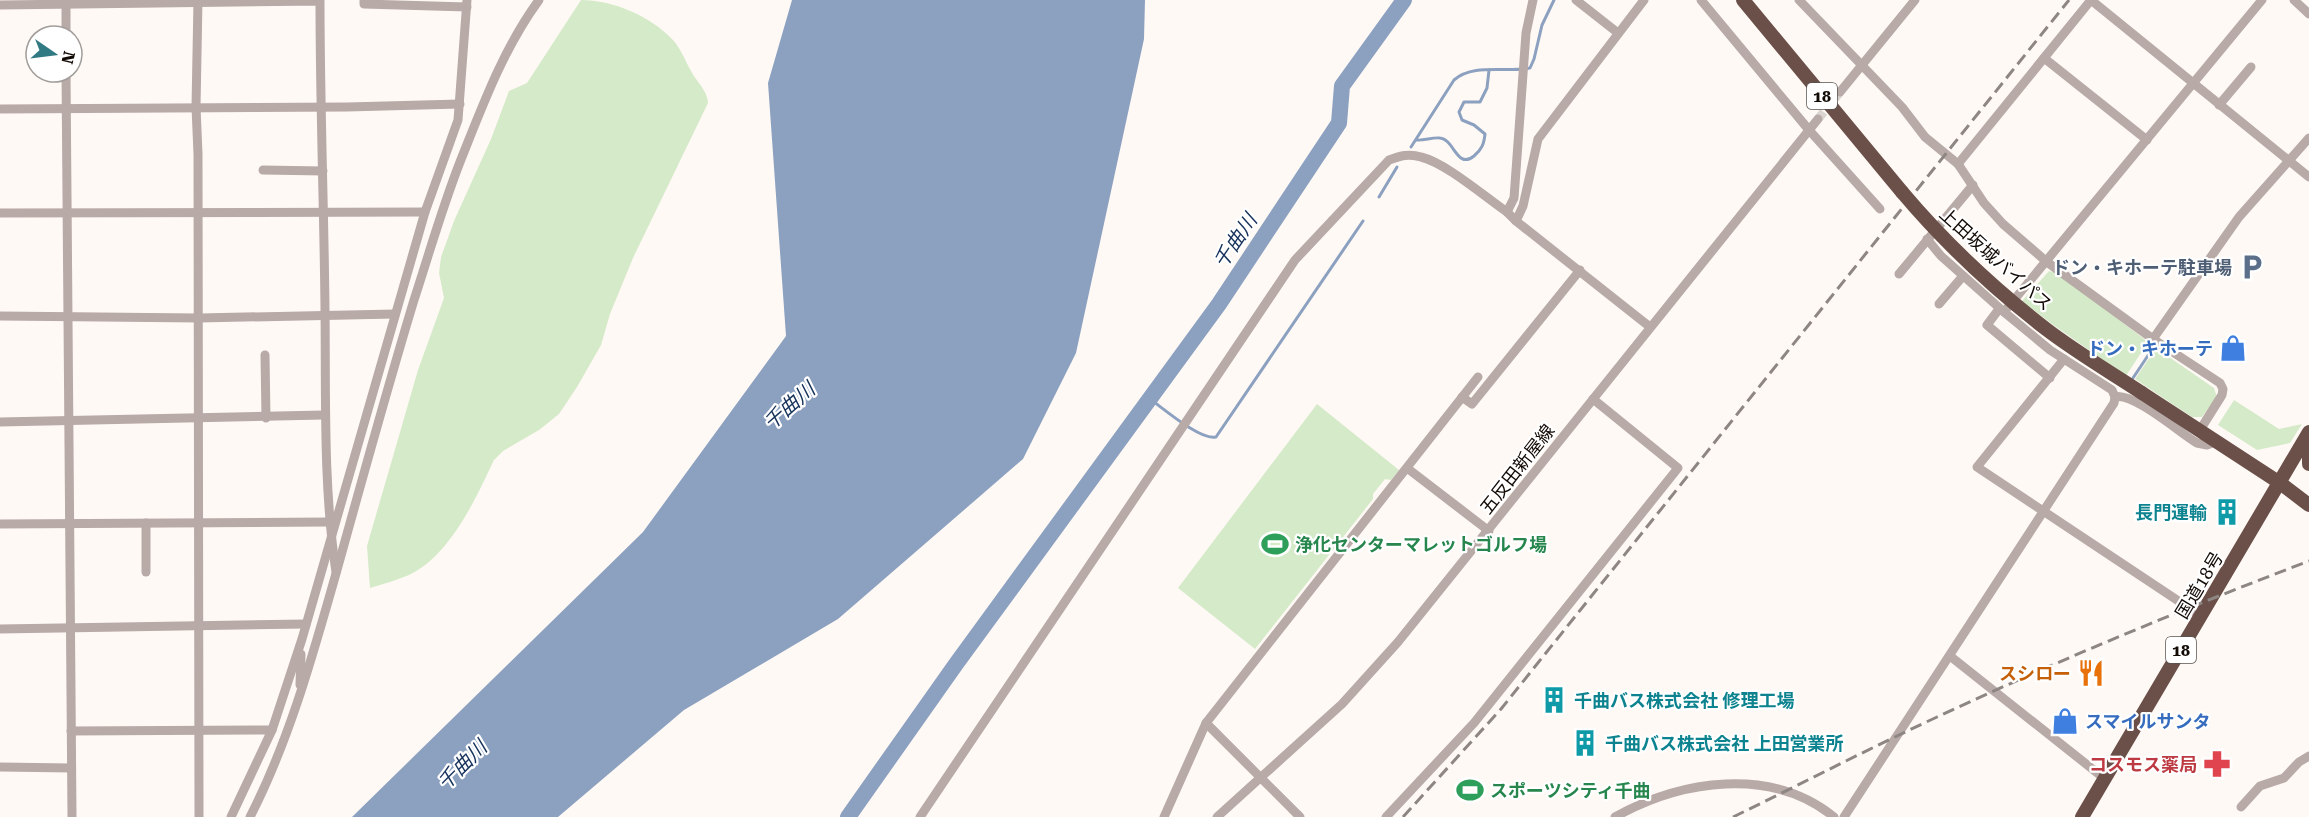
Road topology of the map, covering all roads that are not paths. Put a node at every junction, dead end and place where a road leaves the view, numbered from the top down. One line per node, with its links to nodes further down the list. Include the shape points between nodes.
1 (364, 0): 16 (street, via 364,4)
2 (539, 0): 93 (street, via 496,74 440,216)
3 (1533, 0): 45 (street, via 1526,33 1514,198)
4 (1576, 0): 20 (street)
5 (1644, 0): 20 (street)
6 (1701, 0): 34 (street)
7 (1743, 0): 78 (highway, 上田坂城バイパス / 18, bridge, via 1956,252 2047,330 2142,393)
8 (1799, 0): 22 (street)
9 (1915, 0): 22 (street)
10 (2091, 0): 21 (street); 24 (street)
11 (2262, 0): 24 (street)
12 (2294, 0): 18 (street)
13 (198, 1): 14 (street); 15 (street); 30 (street)
14 (266, 1): 29 (street, via 320,1)
15 (66, 2): 17 (street); 19 (street)
16 (467, 3): 27 (street)
17 (0, 5)
18 (2309, 14)
19 (66, 24)
20 (1618, 33): 50 (street, via 1538,139)
21 (2044, 58): 36 (street); 38 (street)
22 (1862, 65): 26 (street); 38 (street, via 1925,137)
23 (2251, 67): 28 (street)
24 (2193, 82): 28 (street); 36 (street)
25 (66, 84): 32 (street)
26 (1840, 92)
27 (460, 104): 29 (street); 44 (street, via 458,120)
28 (2219, 105): 37 (street)
29 (322, 106): 30 (street); 40 (street)
30 (196, 107): 32 (street); 48 (street)
31 (0, 109): 32 (street)
32 (66, 110): 47 (street)
33 (1818, 119): 34 (street, 五反田新屋線)
34 (1809, 130): 43 (street); 63 (street, 五反田新屋線)
35 (2309, 138): 37 (street)
36 (2147, 140): 52 (street)
37 (2289, 159): 41 (street); 64 (street, via 2239,217)
38 (1958, 164): 42 (street)
39 (263, 170): 40 (street)
40 (323, 171): 49 (street)
41 (2309, 177)
42 (1973, 185): 51 (street); 52 (street, via 2003,224)
43 (1880, 208)
44 (425, 212): 49 (street); 58 (street)
45 (1507, 212): 50 (street); 116 (street, via 1432,160 1420,156 1389,160 1295,260)
46 (0, 213): 47 (street)
47 (67, 213): 48 (street); 59 (street)
48 (199, 213): 49 (street); 62 (street)
49 (324, 213): 61 (street)
50 (1516, 221): 53 (street)
51 (1927, 239): 54 (street); 55 (street)
52 (2047, 262): 57 (street); 64 (street)
53 (1580, 270): 63 (street); 69 (street, via 1472,404)
54 (1899, 274)
55 (1963, 276): 56 (street); 57 (street)
56 (1939, 304)
57 (2002, 310): 66 (street); 68 (street, via 1987,325)
58 (395, 314): 61 (street); 91 (street)
59 (68, 315): 60 (street); 62 (street); 75 (street)
60 (0, 316)
61 (325, 316): 62 (street); 72 (street)
62 (199, 318): 73 (street)
63 (1650, 327): 71 (street, 五反田新屋線)
64 (2153, 339): 78 (street, via 2220,383 2223,389)
65 (265, 355): 74 (street)
66 (2064, 359): 68 (street); 70 (street, via 2112,390)
67 (1478, 377): 69 (street)
68 (2050, 378): 84 (street, via 1977,467)
69 (1462, 397): 81 (street)
70 (2115, 397): 78 (street, via 2133,400); 84 (street)
71 (1593, 399): 90 (street, 五反田新屋線); 120 (street, via 1678,468 1474,723)
72 (324, 415): 74 (street); 85 (street)
73 (199, 417): 74 (street); 75 (street); 87 (street)
74 (266, 418)
75 (68, 421): 76 (street); 89 (street)
76 (0, 422)
77 (2309, 432): 82 (highway, 国道18号 / 18)
78 (2199, 437): 82 (highway, 上田坂城バイパス / 18, via 2217,441)
79 (2309, 452): 80 (highway)
80 (2309, 464)
81 (1407, 468): 90 (street); 102 (street)
82 (2280, 483): 83 (highway, 18); 94 (highway, 国道18号 / 18)
83 (2309, 505)
84 (2044, 512): 94 (street); 100 (street)
85 (329, 522): 87 (street); 91 (street)
86 (146, 523): 87 (street); 89 (street); 92 (street)
87 (199, 523): 96 (street)
88 (0, 524): 89 (street)
89 (69, 524): 97 (street)
90 (1489, 531): 109 (street, 五反田新屋線, via 1361,683)
91 (331, 537): 93 (street); 95 (street)
92 (146, 572)
93 (336, 572): 101 (street)
94 (2201, 616): 110 (highway, 国道18号 / 18)
95 (306, 624): 96 (street); 99 (street)
96 (199, 626): 97 (street); 105 (street)
97 (69, 628): 98 (street); 104 (street)
98 (0, 629)
99 (302, 639): 101 (street); 103 (street)
100 (1950, 656): 110 (street); 123 (street)
101 (300, 694): 115 (street)
102 (1206, 723): 109 (street); 117 (street)
103 (272, 730): 105 (street); 114 (street)
104 (71, 731): 105 (street); 108 (street)
105 (200, 731): 113 (street)
106 (2309, 756): 111 (street, via 2284,778 2260,786)
107 (0, 767): 108 (street)
108 (71, 768): 112 (street)
109 (1262, 778): 118 (street, 五反田新屋線); 119 (street)
110 (2105, 779): 124 (highway, 国道18号 / 18)
111 (2241, 807)
112 (72, 817)
113 (199, 817)
114 (231, 817)
115 (250, 817)
116 (920, 817)
117 (1164, 817)
118 (1217, 817)
119 (1300, 817)
120 (1386, 817)
121 (1615, 817): 122 (street, via 1689,788 1732,784 1787,792)
122 (1834, 817)
123 (1844, 817)
124 (2082, 817)

